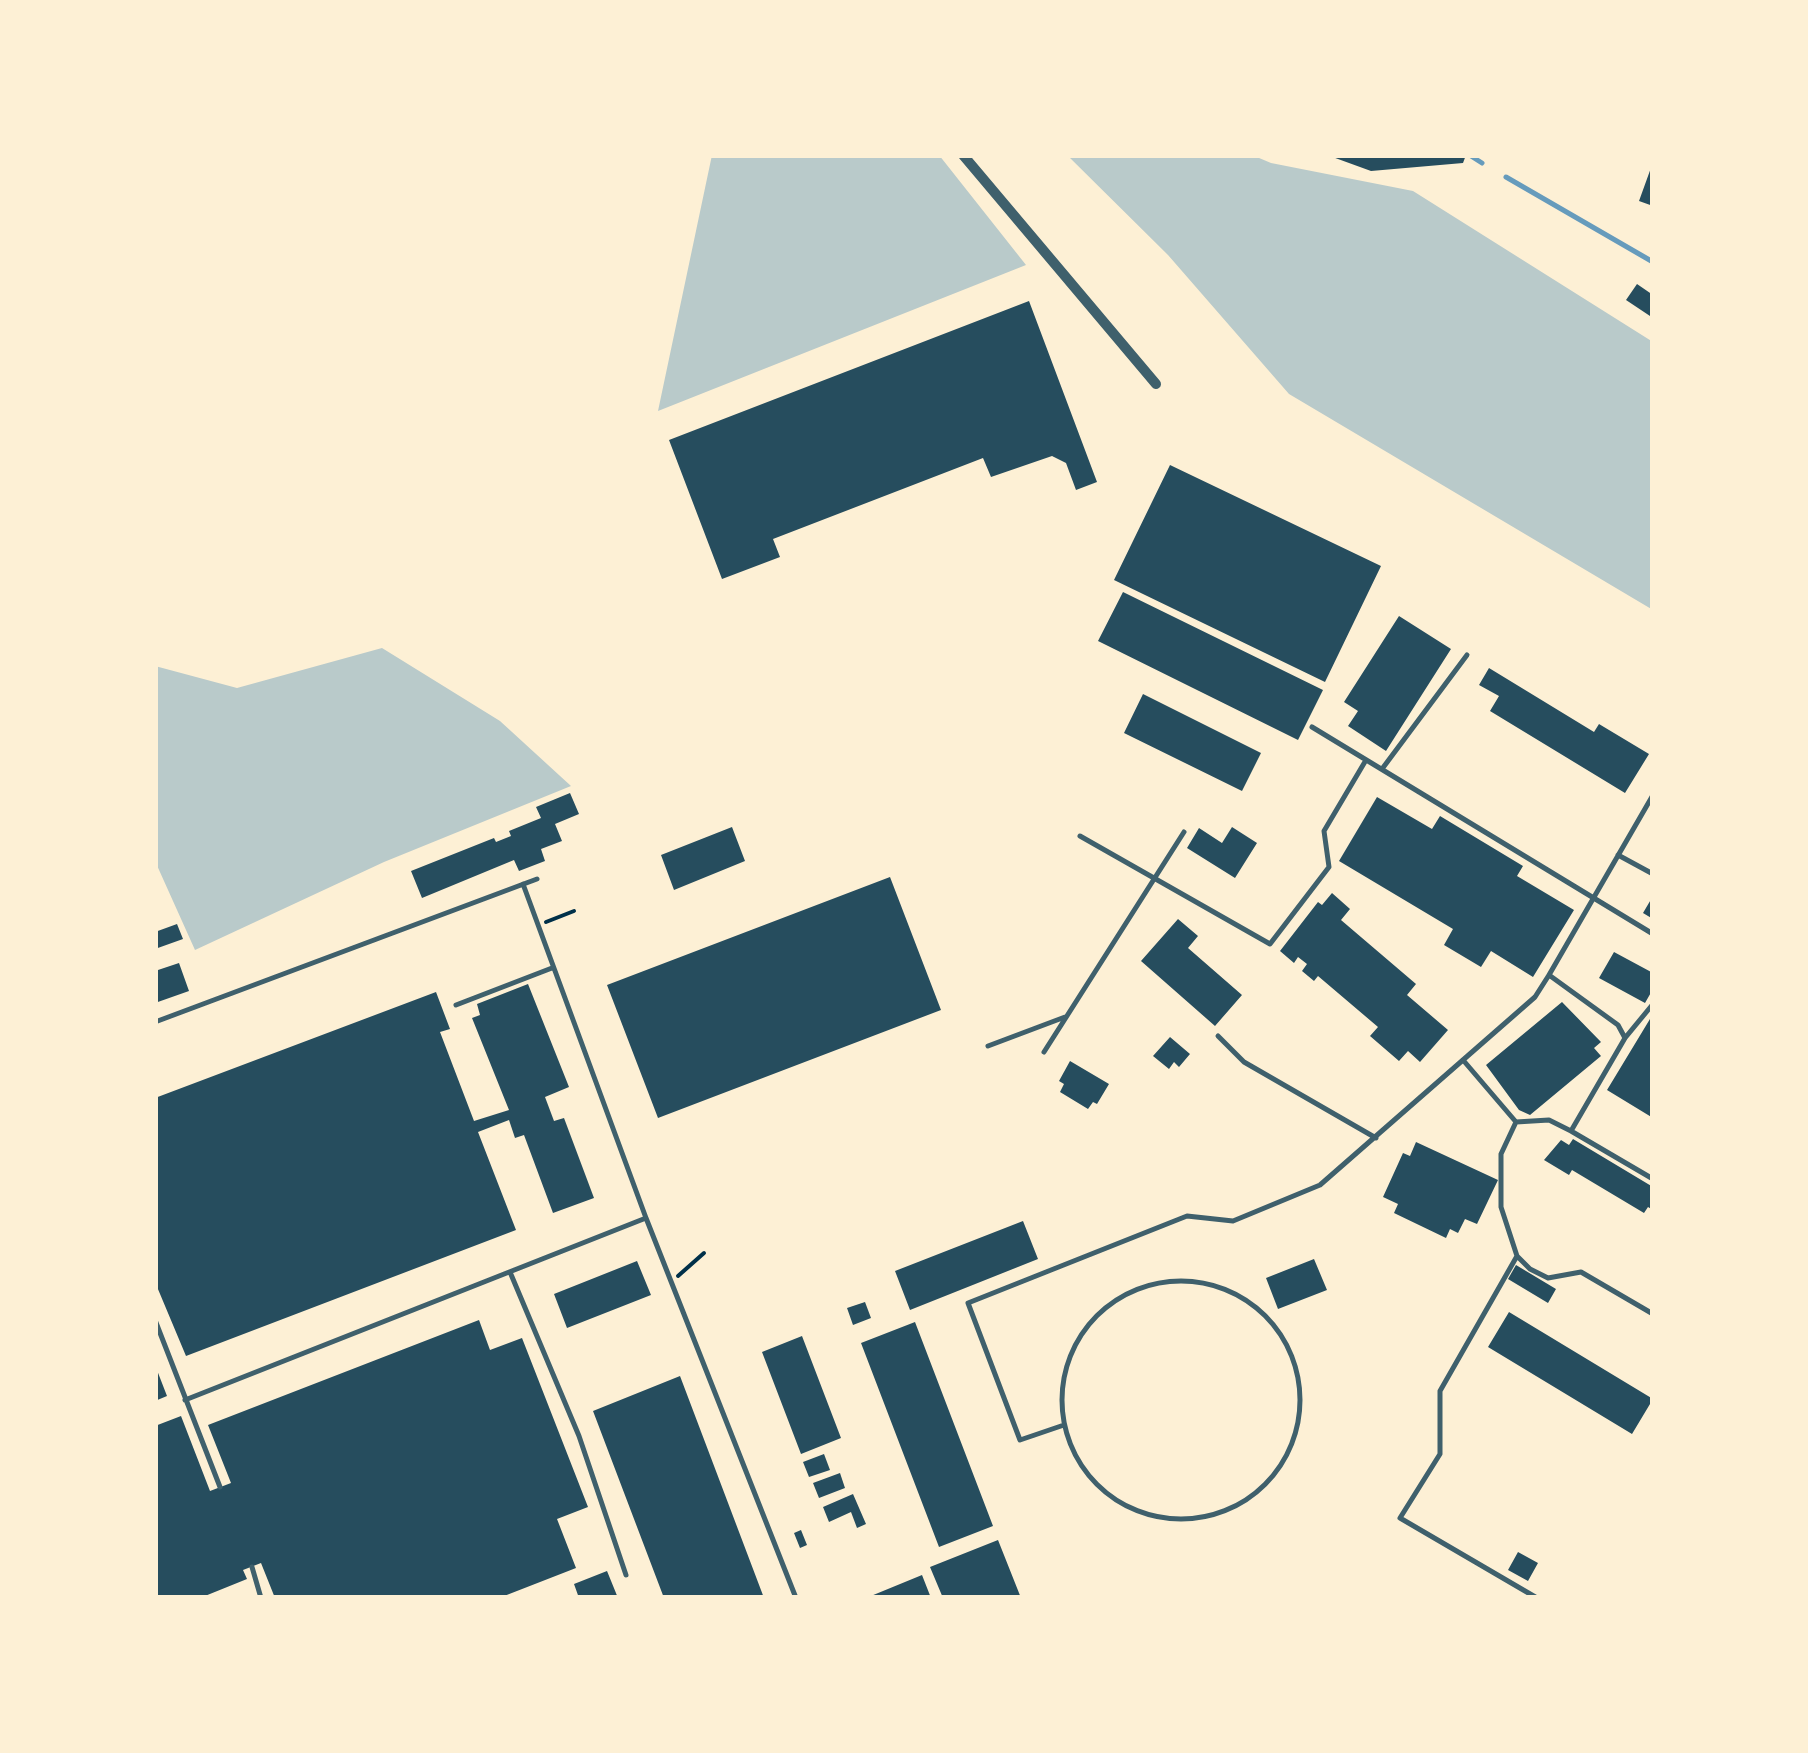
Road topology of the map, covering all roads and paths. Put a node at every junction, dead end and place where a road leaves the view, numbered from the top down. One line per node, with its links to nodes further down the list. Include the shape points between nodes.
1 (963, 155): 2 (street)
2 (1156, 384)
3 (1467, 655): 6 (lane)
4 (1312, 727): 5 (lane)
5 (1366, 760): 6 (lane); 12 (lane, via 1324,831 1330,866 1270,944)
6 (1382, 769): 15 (lane)
7 (1653, 795): 10 (lane)
8 (1184, 832): 12 (lane)
9 (1080, 836): 12 (lane)
10 (1618, 855): 11 (lane); 15 (lane)
11 (1653, 874)
12 (1154, 878): 23 (lane)
13 (537, 879): 14 (lane)
14 (523, 884): 17 (lane); 24 (lane)
15 (1593, 898): 18 (lane); 20 (lane)
16 (574, 911): 17 (path)
17 (537, 925): 19 (lane)
18 (1653, 934)
19 (552, 968): 22 (lane); 34 (lane)
20 (1549, 975): 26 (lane, via 1618,1025); 29 (lane, via 1535,997)
21 (1653, 1004): 26 (lane)
22 (456, 1005)
23 (1065, 1017): 27 (lane); 28 (lane)
24 (155, 1022)
25 (1218, 1036): 32 (lane, via 1244,1062)
26 (1625, 1038): 31 (lane)
27 (988, 1046)
28 (1044, 1052)
29 (1463, 1060): 30 (lane); 32 (lane)
30 (1516, 1122): 31 (lane, via 1549,1120); 36 (lane, via 1501,1154 1500,1207)
31 (1571, 1131): 33 (lane)
32 (1376, 1138): 42 (lane, via 1320,1185 1250,1214 1232,1220 1188,1216 968,1303 1020,1440)
33 (1653, 1178)
34 (646, 1218): 37 (lane); 38 (lane)
35 (704, 1253): 38 (path)
36 (1516, 1256): 39 (lane, via 1548,1278 1581,1272); 48 (lane, via 1440,1391 1440,1454 1400,1518)
37 (510, 1272): 41 (lane); 45 (lane, via 579,1436)
38 (670, 1280): 47 (lane)
39 (1653, 1314)
40 (155, 1320): 41 (lane)
41 (186, 1400): 43 (lane)
42 (1064, 1424): 42 (lane, via 1076,1458 1112,1497 1144,1513 1196,1518 1246,1499 1273,1476 1296,1428 1297,1375 1275,1327 1250,1302 1200,1282 1165,1282 1115,1300 1078,1339 1062,1389)
43 (220, 1487)
44 (252, 1567): 46 (lane)
45 (626, 1575)
46 (261, 1598)
47 (796, 1598)
48 (1537, 1598)

